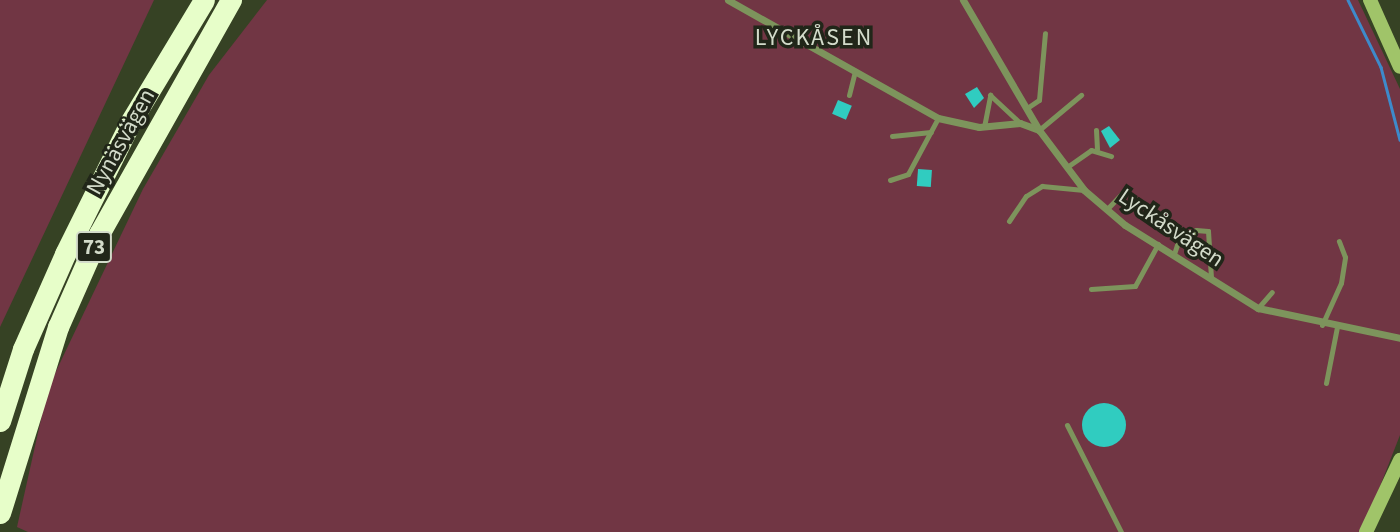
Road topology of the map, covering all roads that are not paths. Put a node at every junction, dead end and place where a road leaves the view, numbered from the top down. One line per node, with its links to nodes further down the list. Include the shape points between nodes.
1 (204, 0): 38 (highway, Nynäsvägen / 73, via 131,121 65,254 23,349)
2 (230, 0): 41 (highway, Nynäsvägen / 73, via 99,234 58,327)
3 (728, 0): 8 (street)
4 (963, 0): 11 (street, Lyckåsvägen)
5 (1370, 0): 7 (street)
6 (1045, 33): 11 (lane, via 1039,100)
7 (1400, 66)
8 (855, 71): 9 (lane); 12 (street)
9 (849, 95)
10 (1081, 95): 15 (lane)
11 (1027, 108): 15 (street, Lyckåsvägen)
12 (938, 118): 14 (street); 17 (lane)
13 (1020, 123): 14 (street); 14 (lane, via 990,95); 15 (street)
14 (984, 127)
15 (1039, 130): 21 (street, Lyckåsvägen)
16 (1096, 130): 19 (lane)
17 (931, 132): 18 (lane); 22 (lane, via 908,174)
18 (892, 136)
19 (1097, 149): 20 (lane); 21 (lane)
20 (1111, 156)
21 (1067, 167): 24 (street, Lyckåsvägen)
22 (890, 180)
23 (1126, 189): 25 (lane)
24 (1084, 190): 25 (street, Lyckåsvägen); 26 (lane, via 1042,186 1026,196)
25 (1107, 209): 28 (street, Lyckåsvägen)
26 (1009, 221)
27 (1339, 241): 34 (lane, via 1345,257 1341,283)
28 (1158, 244): 29 (street, Lyckåsvägen); 31 (lane, via 1135,286)
29 (1174, 254): 30 (street, Lyckåsvägen); 30 (lane, via 1177,245 1196,230 1208,231)
30 (1211, 278): 33 (street, Lyckåsvägen)
31 (1091, 289)
32 (1272, 292): 33 (lane)
33 (1258, 308): 34 (street, Lyckåsvägen)
34 (1322, 324): 35 (street, Lyckåsvägen)
35 (1337, 327): 36 (street, Lyckåsvägen); 37 (lane)
36 (1400, 338)
37 (1326, 383)
38 (0, 421)
39 (1066, 425): 42 (lane)
40 (1400, 460): 43 (street)
41 (0, 513)
42 (1121, 532)
43 (1366, 532)

